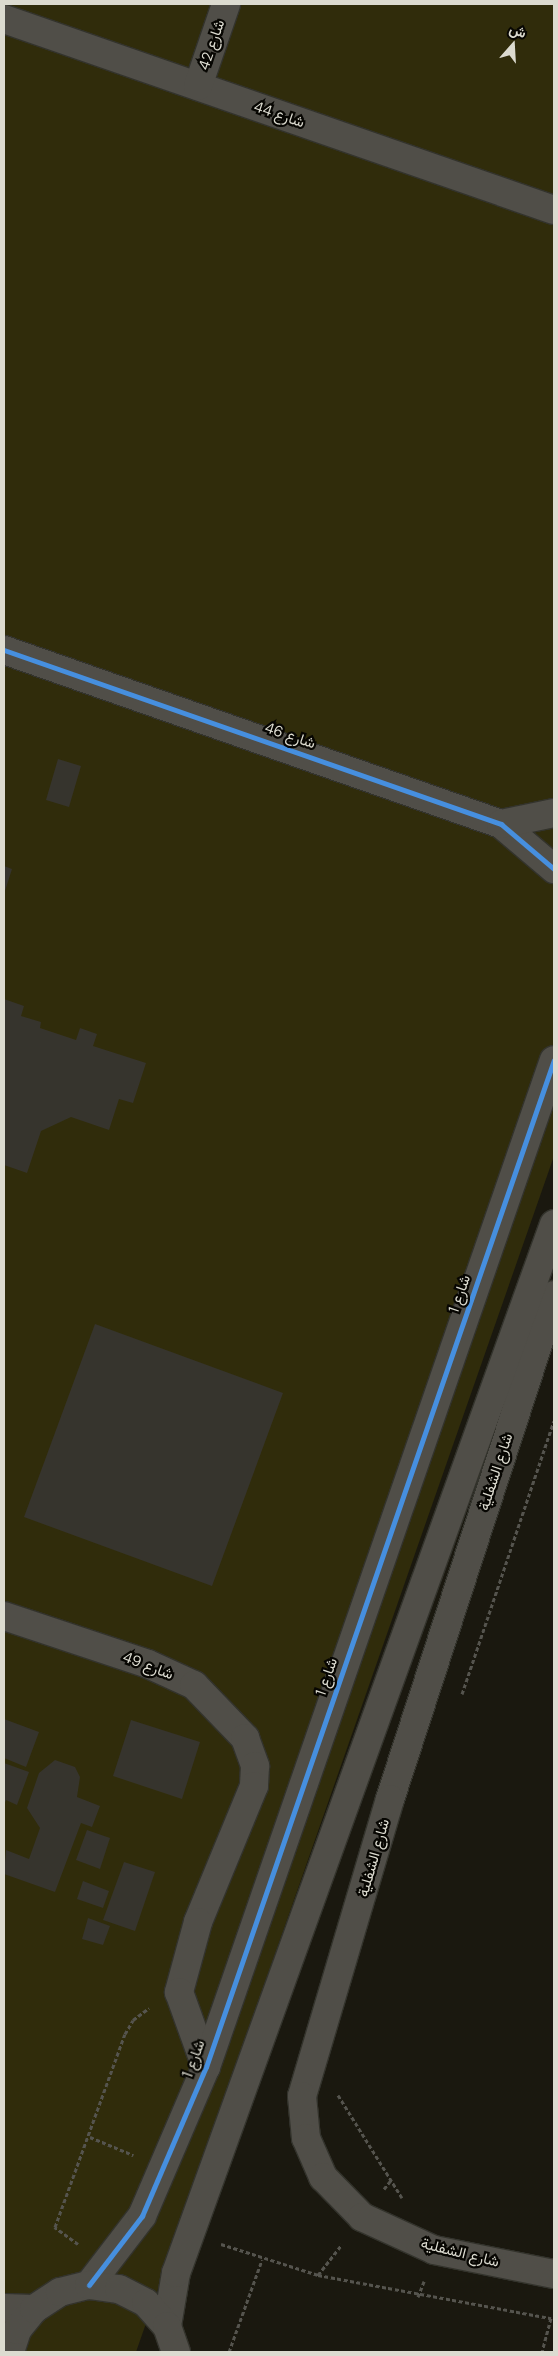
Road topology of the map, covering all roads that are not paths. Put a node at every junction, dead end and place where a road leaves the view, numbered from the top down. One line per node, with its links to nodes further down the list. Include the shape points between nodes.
1 (226, 4): 3 (street, شارع 42)
2 (4, 19): 3 (street, شارع 44)
3 (198, 86): 4 (street, شارع 44)
4 (554, 210)
5 (4, 650): 7 (street, شارع 46)
6 (554, 813): 7 (street)
7 (501, 824): 8 (street, شارع 46)
8 (554, 869)
9 (554, 1060): 14 (street, شارع 1)
10 (554, 1224): 19 (street, via 176,2273)
11 (554, 1295): 15 (street, شارع الشفلية, via 390,1799 302,2096 306,2138 323,2177 342,2200 387,2231 434,2250)
12 (4, 1616): 13 (street, شارع 49, via 148,1664 194,1685 245,1738 255,1766 248,1808 198,1922)
13 (179, 1992): 14 (street, شارع 1)
14 (206, 2067): 16 (street, شارع 1, via 164,2168 132,2232)
15 (554, 2274)
16 (90, 2285): 18 (street, via 60,2292); 19 (street, via 119,2289 146,2303)
17 (4, 2308): 18 (street)
18 (34, 2309): 20 (street, via 18,2330)
19 (166, 2326): 21 (street)
20 (10, 2352)
21 (176, 2352)

